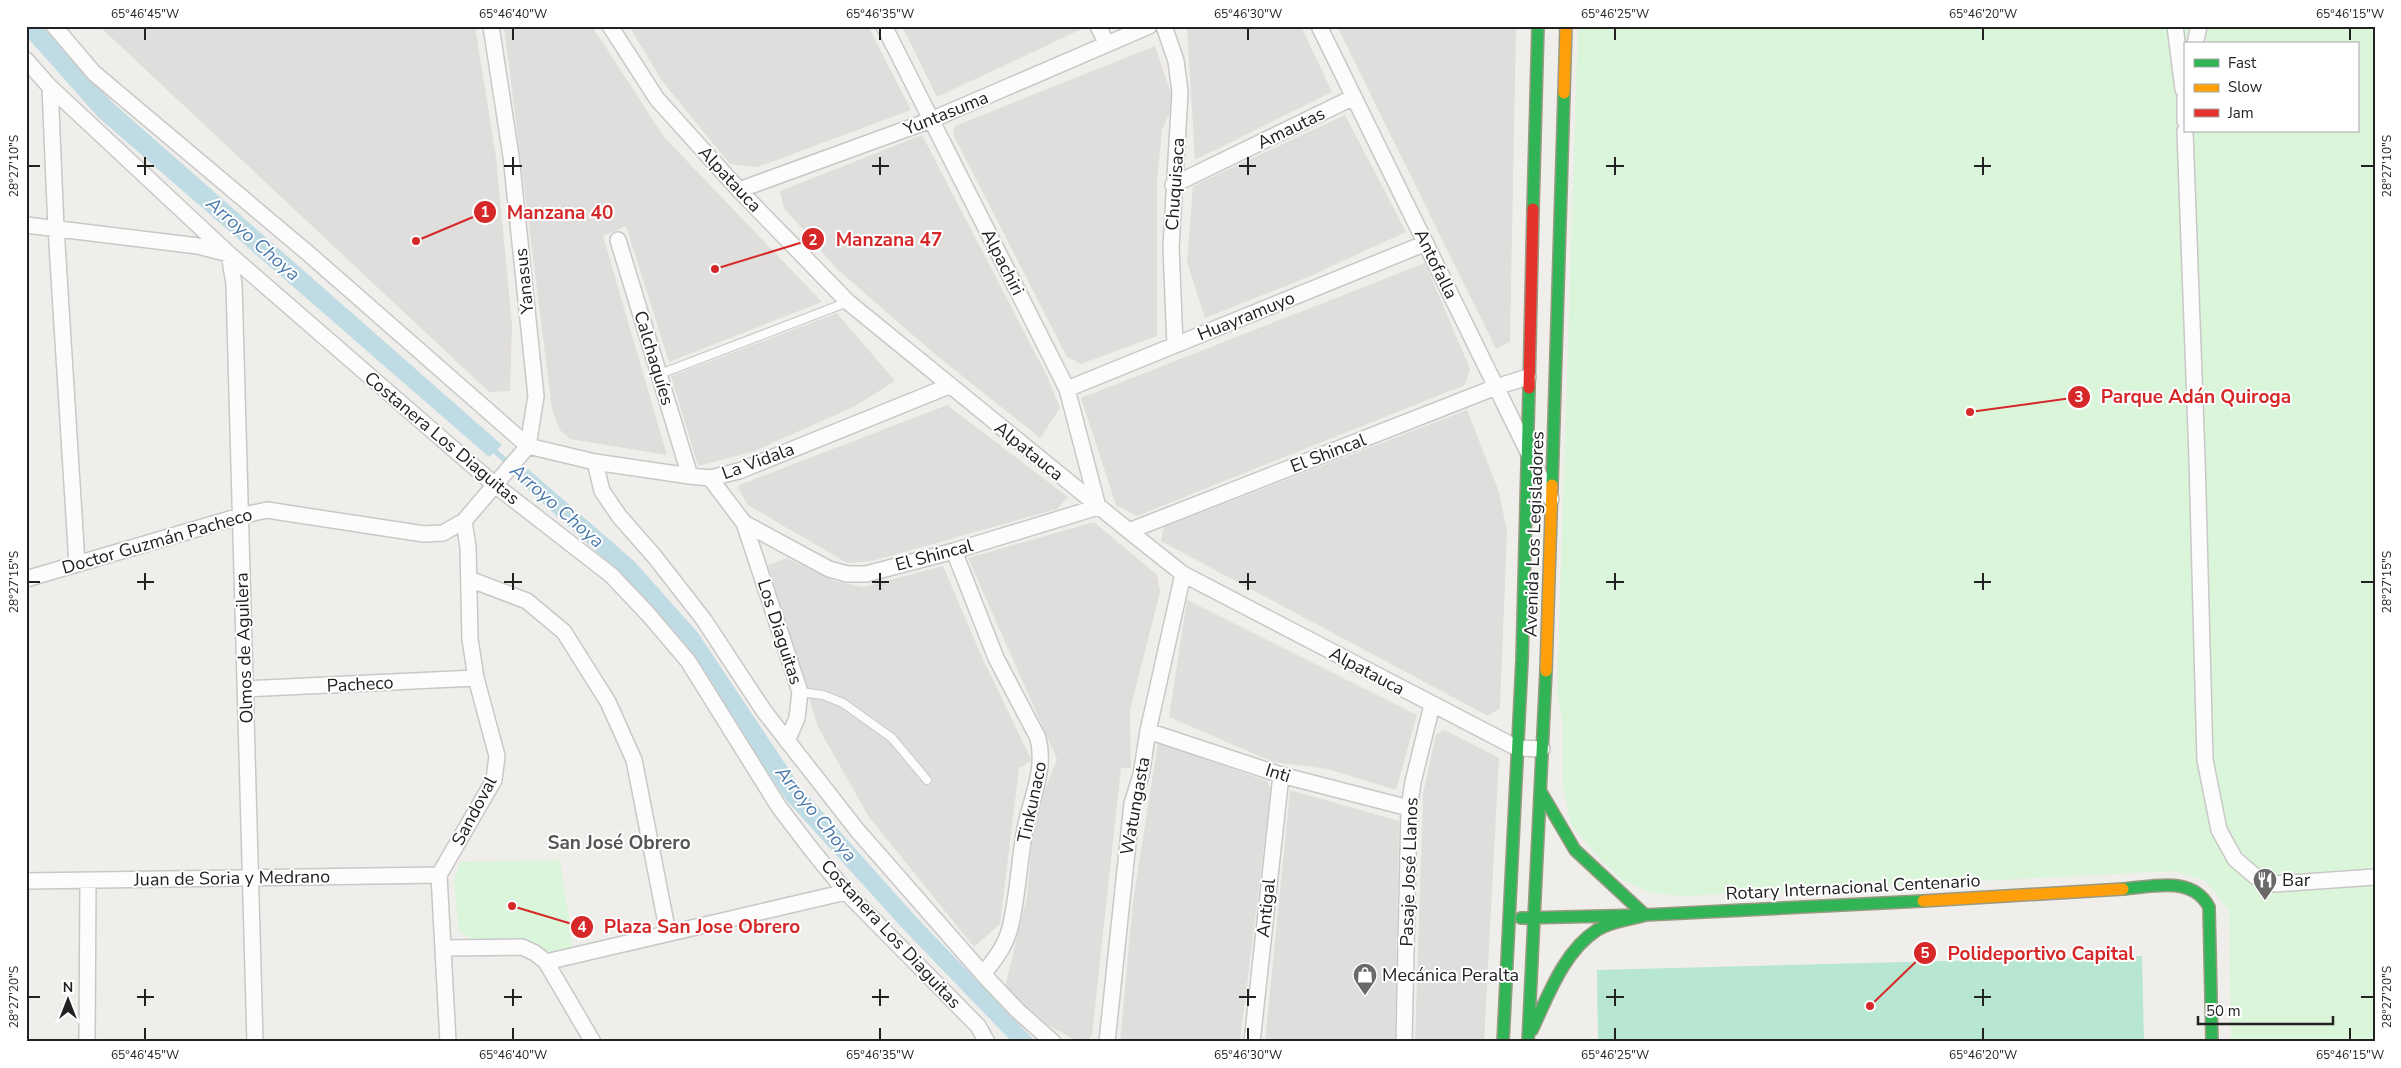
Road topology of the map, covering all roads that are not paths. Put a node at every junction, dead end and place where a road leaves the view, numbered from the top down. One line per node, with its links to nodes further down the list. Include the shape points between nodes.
1 (54, 26): 36 (street, via 94,73 308,254)
2 (491, 26): 36 (street, Yanasus, via 511,156 536,396)
3 (610, 26): 22 (street, Alpatauca, via 657,99)
4 (884, 26): 19 (street, Alpachiri)
5 (1098, 26): 14 (street)
6 (1149, 26): 14 (street, Yuntasuma)
7 (1164, 26): 21 (street, Chuquisaca, via 1176,61 1180,92)
8 (1319, 26): 18 (street, Antofalla)
9 (1538, 26): 31 (main road, Avenida Los Legisladores)
10 (1566, 26): 41 (main road, Avenida Los Legisladores)
11 (2175, 26): 16 (street)
12 (2199, 26): 13 (street)
13 (2195, 42)
14 (1108, 44): 19 (street, Yuntasuma)
15 (26, 60): 17 (street, Costanera Los Diaguitas)
16 (2184, 86)
17 (50, 87): 24 (street); 27 (street, Costanera Los Diaguitas)
18 (1354, 97): 21 (street, Amautas); 26 (street, Antofalla)
19 (931, 120): 22 (street, Yuntasuma); 34 (street, Alpachiri)
20 (2185, 132): 65 (street, via 2198,458 2205,760 2219,830 2235,859 2256,877 2275,884)
21 (1173, 184): 29 (street, Chuquisaca, via 1171,246)
22 (739, 190): 28 (street, Alpatauca)
23 (26, 225): 24 (street)
24 (56, 228): 27 (street, via 198,246); 48 (street)
25 (618, 240): 30 (street, Calchaquíes)
26 (1426, 243): 29 (street, Huayramuyo); 33 (street, Antofalla)
27 (229, 254): 40 (street, Costanera Los Diaguitas); 43 (street, Olmos de Aguilera, via 234,284)
28 (848, 302): 30 (lane); 32 (street, Alpatauca)
29 (1176, 345): 34 (street, Huayramuyo)
30 (660, 374): 38 (street, Calchaquíes)
31 (1528, 377): 33 (street, El Shincal); 35 (main road, Avenida Los Legisladores)
32 (949, 386): 39 (street, La Vidala, via 739,471); 42 (street, Alpatauca)
33 (1496, 387): 35 (street, Antofalla); 46 (street, El Shincal)
34 (1067, 389): 42 (street, Alpachiri)
35 (1526, 449): 41 (street, Antofalla); 58 (main road, Avenida Los Legisladores)
36 (523, 452): 37 (street, La Vidala); 40 (street)
37 (594, 462): 38 (street, La Vidala); 57 (street, via 602,491 619,516 704,620)
38 (690, 476): 39 (street, La Vidala)
39 (710, 478): 45 (street, El Shincal)
40 (495, 485): 44 (street); 69 (street, Costanera Los Diaguitas, via 612,575 688,660 779,807)
41 (1552, 501): 59 (main road, Avenida Los Legisladores)
42 (1098, 507): 46 (street, Alpatauca); 47 (street, El Shincal)
43 (240, 516): 44 (street, Doctor Guzmán Pacheco, via 267,510 424,534 443,533); 48 (street, Doctor Guzmán Pacheco); 53 (street, Olmos de Aguilera)
44 (464, 521): 51 (street, Sandoval)
45 (744, 523): 47 (street, El Shincal, via 829,569 847,574 866,574); 54 (street, Los Diaguitas)
46 (1129, 531): 49 (street, Alpatauca)
47 (954, 551): 76 (street, Tinkunaco, via 996,658 1038,738 1042,753 1040,774 1026,826 1010,928 1001,953)
48 (77, 564): 50 (street, Doctor Guzmán Pacheco)
49 (1183, 574): 55 (street, Alpatauca); 56 (street, Watungasta)
50 (26, 579)
51 (469, 579): 52 (street, Sandoval, via 470,639); 73 (street, via 527,601 564,632 608,702 634,760)
52 (476, 678): 53 (street, Pacheco); 64 (street, Sandoval, via 497,756 494,780)
53 (244, 689): 66 (street, Olmos de Aguilera)
54 (800, 692): 57 (street, Los Diaguitas, via 797,718); 61 (lane, via 823,695 843,703 892,738)
55 (1432, 705): 58 (street, Alpatauca); 63 (street, Pasaje José Llanos)
56 (1148, 732): 60 (street, Inti); 84 (street, Watungasta, via 1132,804)
57 (787, 741): 76 (street, via 858,830)
58 (1517, 748): 59 (street, Alpatauca); 71 (main road, Avenida Los Legisladores)
59 (1542, 749): 62 (main road, Avenida Los Legisladores)
60 (1281, 774): 63 (street, Inti); 85 (street, Antigal)
61 (926, 780)
62 (1541, 792): 70 (main road, via 1575,850); 72 (main road, Avenida Los Legisladores)
63 (1409, 808): 86 (street, Pasaje José Llanos)
64 (439, 875): 66 (street, Juan de Soria y Medrano); 74 (street)
65 (2375, 876)
66 (252, 878): 67 (street, Juan de Soria y Medrano); 79 (street, Olmos de Aguilera)
67 (88, 880): 68 (street, Juan de Soria y Medrano); 78 (street)
68 (26, 881)
69 (846, 892): 73 (street); 82 (street, Costanera Los Diaguitas, via 978,1026)
70 (1644, 915): 72 (main road, Rotary Internacional Centenario); 77 (main road, via 1597,930 1580,945 1559,975); 88 (main road, Rotary Internacional Centenario, via 2190,886 2209,908)
71 (1508, 918): 72 (main road, Rotary Internacional Centenario); 87 (main road, Avenida Los Legisladores)
72 (1533, 918): 77 (main road, Avenida Los Legisladores)
73 (668, 933): 75 (street)
74 (443, 948): 75 (street, via 522,947); 80 (street)
75 (546, 962): 81 (street)
76 (983, 974): 83 (street)
77 (1528, 1039)
78 (87, 1042)
79 (255, 1042)
80 (448, 1042)
81 (592, 1042)
82 (987, 1042)
83 (1053, 1042)
84 (1107, 1042)
85 (1252, 1042)
86 (1404, 1042)
87 (1503, 1042)
88 (2212, 1042)

